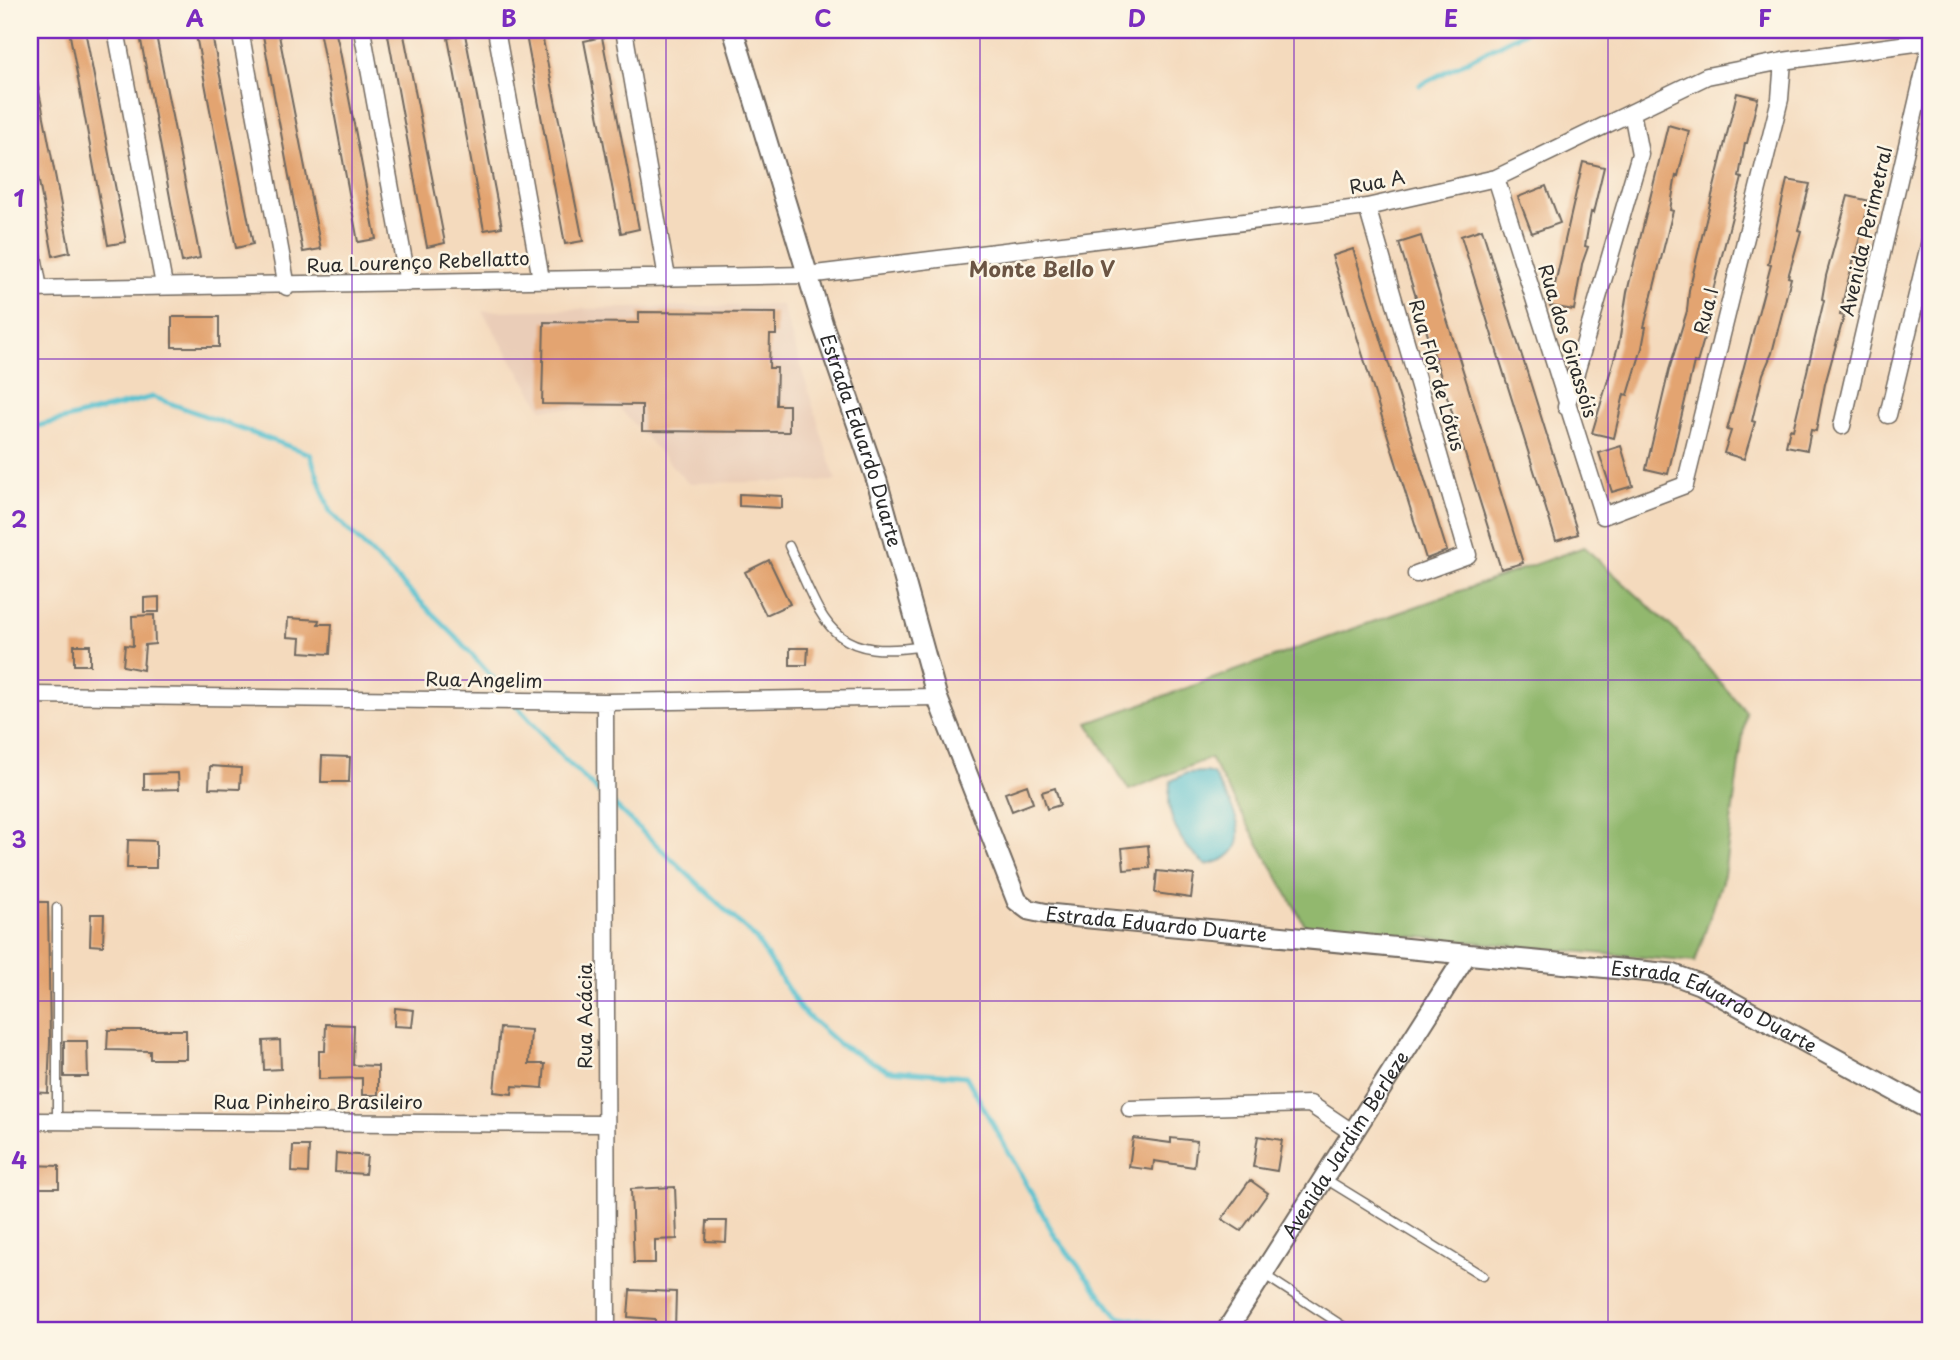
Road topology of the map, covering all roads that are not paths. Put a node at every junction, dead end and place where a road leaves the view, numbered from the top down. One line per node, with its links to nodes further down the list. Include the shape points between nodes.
1 (116, 30): 18 (street)
2 (240, 30): 19 (street)
3 (362, 30): 17 (street)
4 (496, 30): 16 (street)
5 (624, 30): 15 (street)
6 (733, 30): 14 (street, Estrada Eduardo Duarte)
7 (1930, 44): 8 (street, Rua A); 23 (street, Avenida Perimetral)
8 (1783, 61): 9 (street, Rua A, via 1707,76); 24 (street, Rua I, via 1780,99 1685,485)
9 (1632, 111): 10 (street, Rua A); 21 (street, via 1640,154)
10 (1496, 178): 11 (street, Rua A); 21 (street, Rua dos Girassóis)
11 (1367, 207): 14 (street, Rua A); 26 (street, Rua Flor de Lótus, via 1468,555)
12 (30, 239): 20 (street)
13 (1930, 241): 22 (street)
14 (807, 275): 15 (street, Rua Lourenço Rebellatto); 27 (street, Estrada Eduardo Duarte, via 877,481)
15 (667, 278): 16 (street, Rua Lourenço Rebellatto)
16 (541, 279): 17 (street, Rua Lourenço Rebellatto)
17 (408, 283): 19 (street, Rua Lourenço Rebellatto)
18 (164, 285): 19 (street, Rua Lourenço Rebellatto); 20 (street, Rua Lourenço Rebellatto)
19 (287, 287)
20 (35, 289)
21 (1566, 407): 24 (street, Rua dos Girassóis)
22 (1888, 415)
23 (1842, 426)
24 (1603, 516)
25 (789, 546): 27 (lane, via 826,625 836,636 865,649)
26 (1416, 574)
27 (923, 646): 29 (street, Estrada Eduardo Duarte)
28 (30, 695): 30 (street, Rua Angelim)
29 (937, 697): 30 (street, Rua Angelim); 32 (street, Estrada Eduardo Duarte, via 1007,882 1017,901 1029,910)
30 (605, 702): 37 (street, Rua Acácia)
31 (57, 908): 36 (lane)
32 (1465, 957): 34 (street, Estrada Eduardo Duarte, via 1672,974 1699,984); 38 (street, Avenida Jardim Berleze)
33 (1130, 1109): 38 (street, via 1310,1104)
34 (1930, 1110)
35 (30, 1121): 36 (street, Rua Pinheiro Brasileiro)
36 (57, 1121): 37 (street, Rua Pinheiro Brasileiro)
37 (606, 1124): 42 (street, Rua Acácia)
38 (1353, 1133): 39 (street, Avenida Jardim Berleze)
39 (1324, 1178): 40 (street, Avenida Jardim Berleze); 41 (lane)
40 (1263, 1274): 43 (street, Avenida Jardim Berleze); 44 (lane)
41 (1483, 1276)
42 (607, 1330)
43 (1227, 1330)
44 (1349, 1330)

